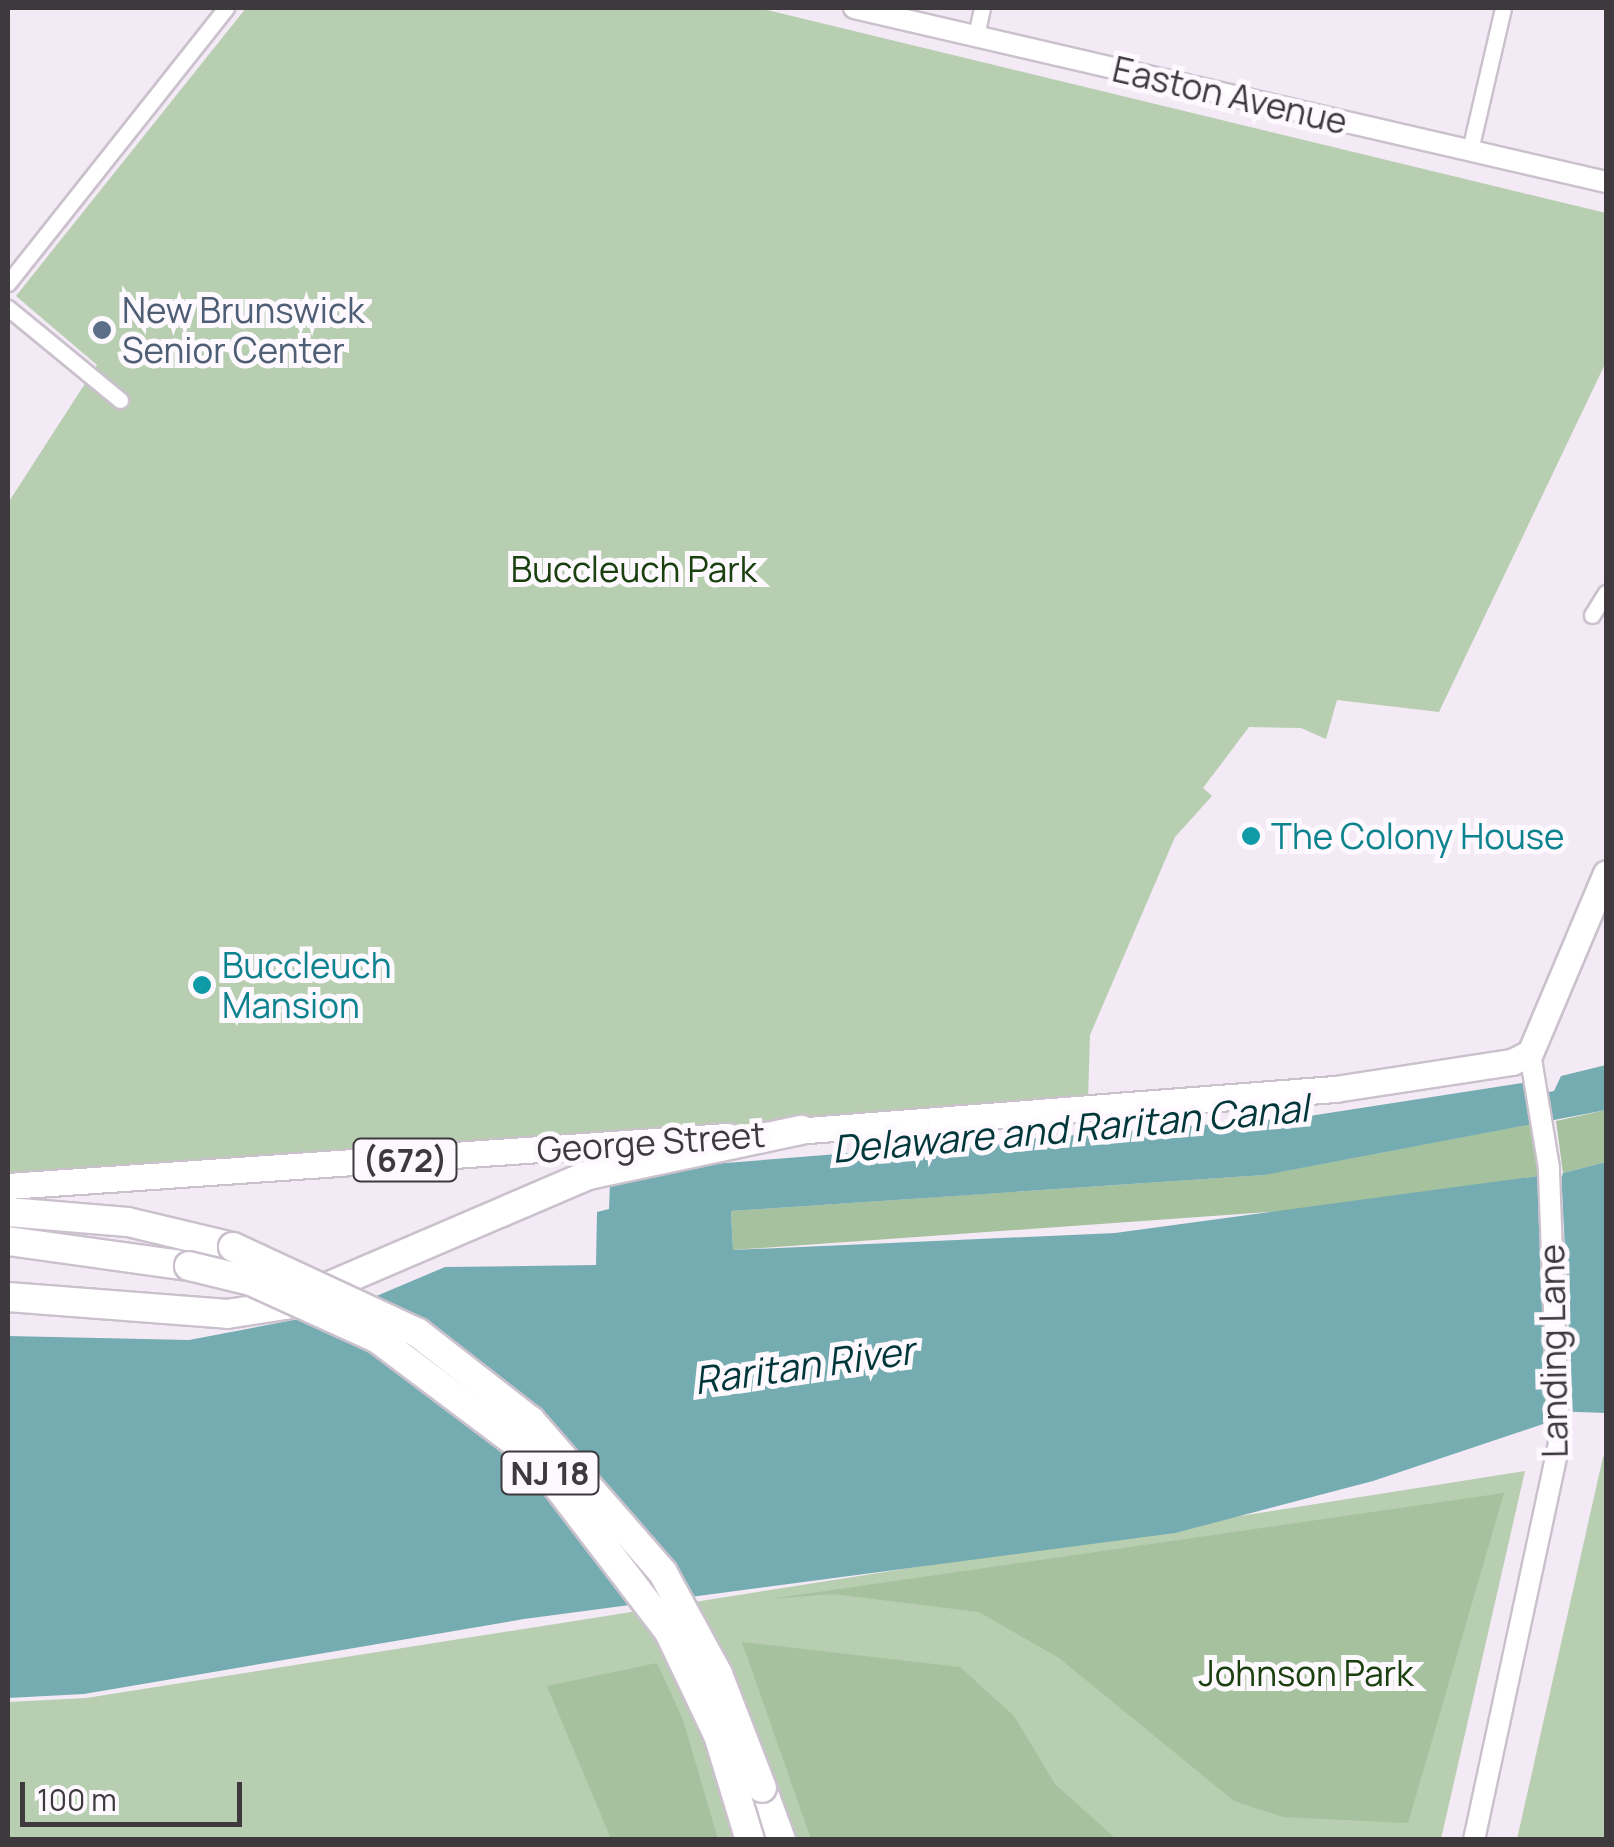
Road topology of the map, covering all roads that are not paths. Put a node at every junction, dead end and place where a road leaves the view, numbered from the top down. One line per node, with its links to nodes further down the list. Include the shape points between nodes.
1 (226, 8): 8 (street)
2 (854, 8): 5 (street, Easton Avenue)
3 (982, 8): 5 (street)
4 (1503, 8): 6 (street)
5 (976, 36): 6 (street, Easton Avenue)
6 (1470, 150): 7 (street, Easton Avenue)
7 (1606, 182)
8 (8, 283)
9 (8, 308): 10 (street)
10 (120, 400)
11 (1606, 593): 12 (street)
12 (1592, 615)
13 (1606, 873): 14 (main road)
14 (1530, 1053): 15 (main road, George Street / (672), via 1335,1089); 22 (street, Landing Lane, via 1542,1092 1549,1168 1561,1414)
15 (801, 1130): 16 (main road, George Street / (672)); 19 (highway, via 589,1175 285,1305 227,1314)
16 (8, 1186)
17 (8, 1212): 21 (highway, NJ 18, bridge, via 128,1222 233,1247 418,1334 543,1434 663,1573 718,1674)
18 (8, 1243): 20 (highway, NJ 18, bridge, via 41,1242 251,1281 378,1339 536,1458 670,1632 718,1735)
19 (8, 1297)
20 (750, 1840)
21 (778, 1840)
22 (1474, 1840)

